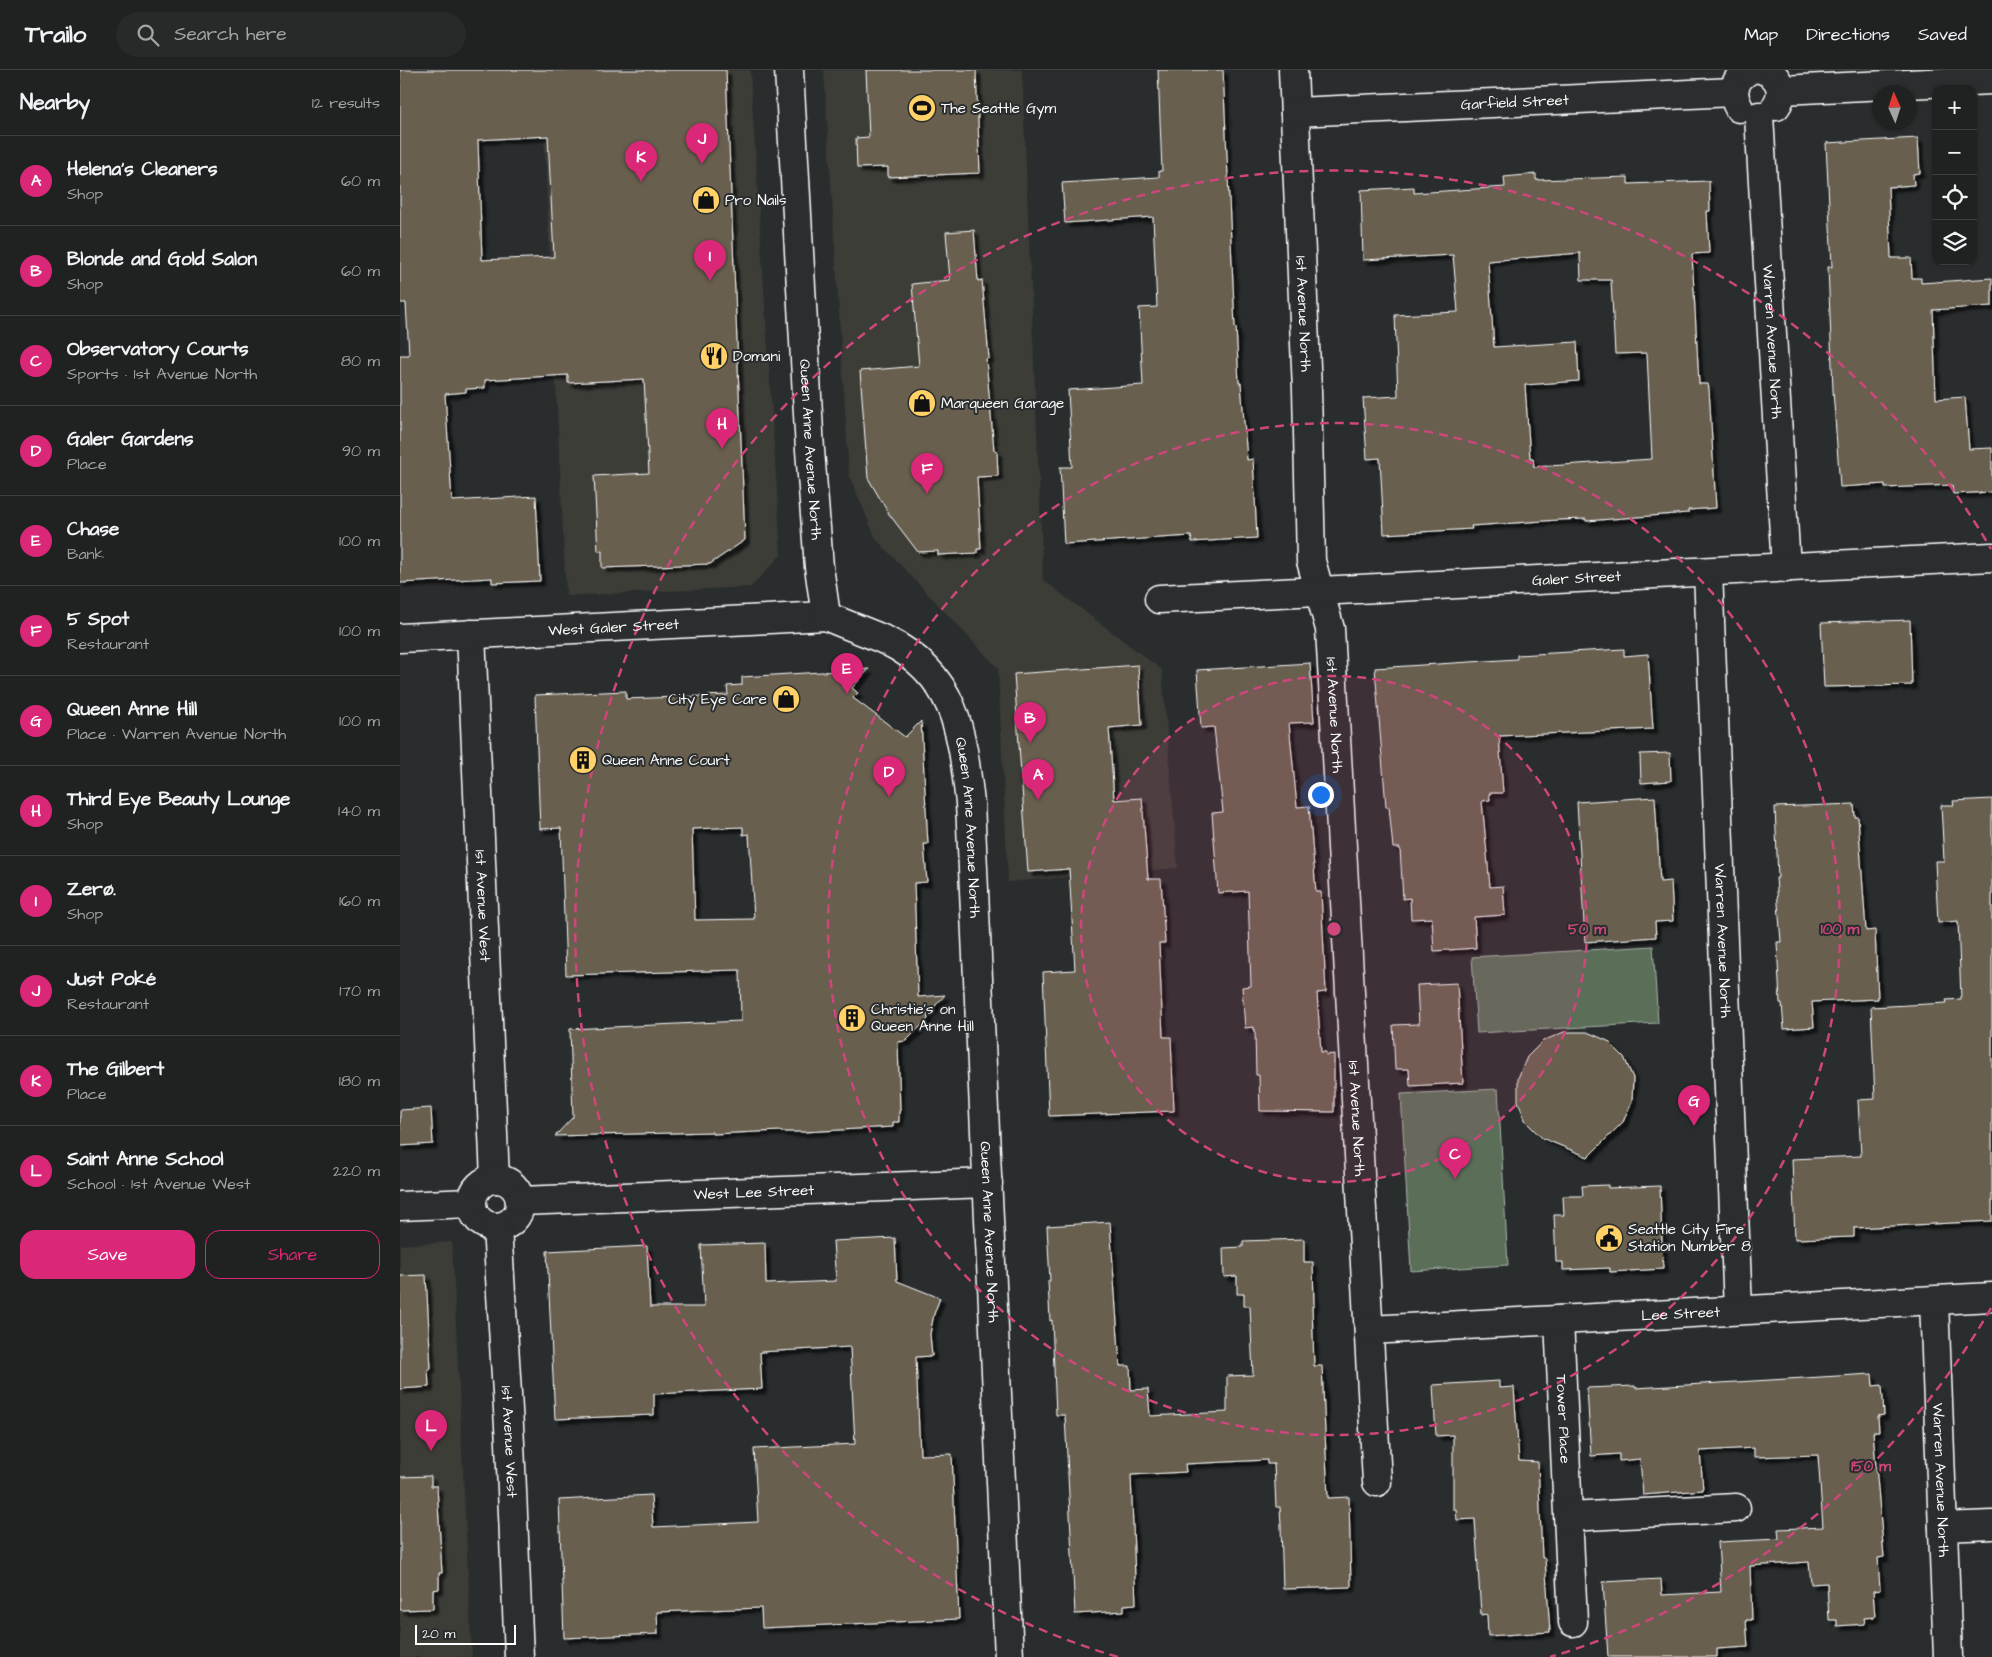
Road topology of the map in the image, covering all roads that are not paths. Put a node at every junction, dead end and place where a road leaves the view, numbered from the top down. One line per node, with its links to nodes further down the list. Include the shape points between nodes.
1 (789, 70): 15 (street, Queen Anne Avenue North, via 810,450)
2 (1292, 70): 8 (street, 1st Avenue North)
3 (1750, 70): 7 (street, via 1737,80)
4 (1763, 70): 6 (street, via 1772,74)
5 (1992, 80): 6 (street)
6 (1781, 90): 9 (street, via 1775,109)
7 (1734, 92): 8 (street, Garfield Street); 9 (street, via 1740,108)
8 (1295, 112): 13 (street, 1st Avenue North, via 1311,561)
9 (1759, 116): 11 (street, Warren Avenue North)
10 (1992, 557): 11 (street, Galer Street)
11 (1786, 568): 12 (street, Galer Street)
12 (1708, 572): 13 (street, Galer Street); 26 (street, Warren Avenue North)
13 (1319, 592): 14 (street, Galer Street); 28 (street, 1st Avenue North, via 1330,629)
14 (1159, 599)
15 (826, 616): 16 (street, West Galer Street); 19 (street, Queen Anne Avenue North, via 888,642 916,660 941,685 957,719 970,803)
16 (471, 634): 17 (street, West Galer Street); 18 (street, 1st Avenue West)
17 (400, 638)
18 (495, 1179): 20 (street, via 509,1183); 21 (street, via 478,1187)
19 (988, 1183): 20 (street, West Lee Street); 36 (street, Queen Anne Avenue North)
20 (520, 1201): 23 (street, via 514,1220)
21 (471, 1203): 22 (street); 23 (street, via 479,1221)
22 (400, 1206)
23 (496, 1227): 35 (street, 1st Avenue West)
24 (1992, 1297): 25 (street, Lee Street)
25 (1934, 1301): 26 (street, Lee Street); 33 (street, Warren Avenue North)
26 (1738, 1310): 27 (street, Lee Street)
27 (1559, 1320): 28 (street, Lee Street); 31 (street, Tower Place)
28 (1369, 1330): 29 (street, 1st Avenue North)
29 (1377, 1482)
30 (1736, 1508): 31 (street)
31 (1569, 1517): 34 (street, Tower Place)
32 (1992, 1525): 33 (street)
33 (1943, 1527): 37 (street, Warren Avenue North)
34 (1573, 1622)
35 (519, 1657)
36 (1009, 1657)
37 (1948, 1657)

